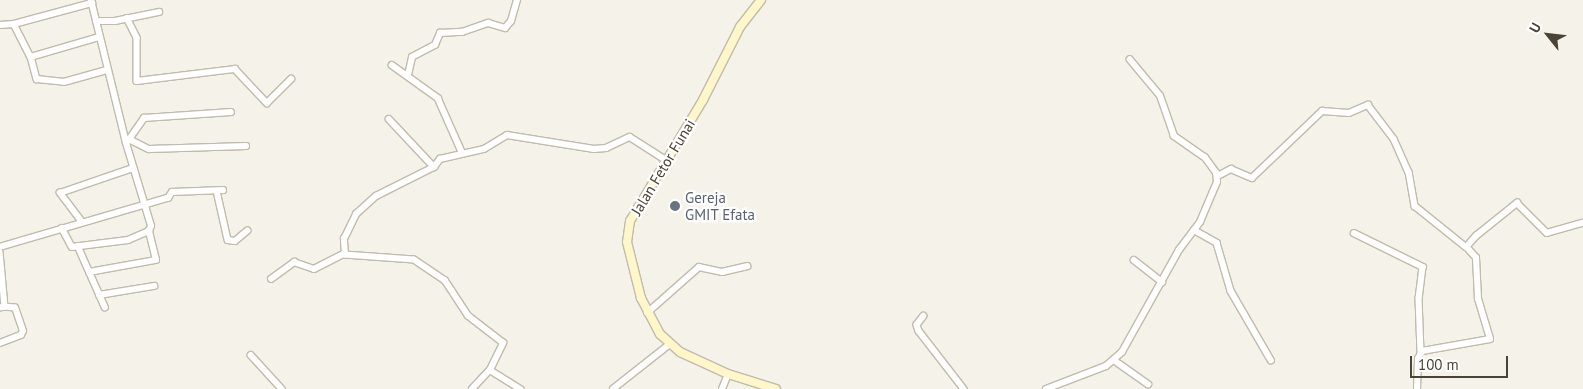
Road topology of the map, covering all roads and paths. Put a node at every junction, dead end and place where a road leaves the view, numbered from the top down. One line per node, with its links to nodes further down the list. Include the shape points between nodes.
1 (517, 0): 14 (street, via 511,21 505,28 488,23 462,32 442,31 435,45 412,56)
2 (761, 0): 21 (street, Jalan Fetor Funai, via 740,27 703,100)
3 (92, 1): 6 (street); 7 (street)
4 (159, 12): 5 (street)
5 (127, 18): 6 (street); 15 (street, via 137,38 137,81 235,69 267,103)
6 (96, 21): 9 (street)
7 (14, 24): 8 (street); 10 (street)
8 (0, 25)
9 (99, 36): 10 (street); 13 (street)
10 (31, 57): 13 (street, via 34,76 40,80 64,82)
11 (1130, 60): 24 (street, via 1160,96 1174,136 1200,154)
12 (392, 65): 14 (street)
13 (107, 70): 18 (street)
14 (408, 75): 20 (street, via 438,98)
15 (291, 79)
16 (231, 112): 18 (street, via 144,118)
17 (389, 119): 22 (street)
18 (128, 141): 19 (street, via 149,149); 23 (street)
19 (246, 146)
20 (462, 152): 21 (street, via 484,149 507,135 594,149 606,148 630,137); 22 (street, via 440,159)
21 (666, 160): 48 (street, Jalan Fetor Funai, via 630,221 627,233 634,277)
22 (434, 167): 37 (street, via 376,196 356,214 344,239)
23 (133, 168): 25 (street); 26 (street, via 60,193)
24 (1218, 176): 29 (street, via 1202,219); 35 (street, via 1231,169 1252,178 1322,110 1349,113 1368,105 1394,139 1409,172 1415,206)
25 (143, 204): 26 (street); 30 (street, via 151,226); 31 (street, via 168,198 172,192 220,190 228,240 235,241)
26 (81, 221): 28 (street)
27 (1583, 224): 35 (street, via 1547,233 1517,203)
28 (62, 228): 33 (street, via 70,245); 34 (street)
29 (1194, 230): 43 (street); 55 (street, via 1217,243 1231,292)
30 (149, 231): 33 (street, via 128,240); 40 (street, via 156,260)
31 (247, 231)
32 (1354, 233): 52 (street, via 1423,267 1419,298)
33 (78, 246): 40 (street)
34 (0, 247)
35 (1466, 247): 52 (street, via 1476,258 1478,299 1490,339)
36 (0, 252): 41 (street)
37 (343, 254): 42 (street, via 314,269 294,262); 56 (street, via 353,258 412,260 445,281 468,316 504,343)
38 (1134, 260): 43 (street)
39 (747, 266): 48 (street, via 722,272 699,268)
40 (89, 272): 45 (street)
41 (2, 273): 46 (street)
42 (271, 279)
43 (1162, 282): 54 (street)
44 (154, 286): 45 (street)
45 (99, 295): 47 (street)
46 (3, 307): 50 (street, via 15,308 24,331)
47 (105, 307)
48 (647, 314): 51 (street, Jalan Fetor Funai)
49 (924, 316): 65 (street, via 918,323 919,332)
50 (0, 343)
51 (670, 344): 57 (street, Jalan Fetor Funai, via 680,352); 62 (street)
52 (1421, 352): 67 (street)
53 (251, 355): 59 (street)
54 (1114, 360): 58 (street); 66 (street, via 1097,370)
55 (1271, 360)
56 (490, 370): 60 (street); 61 (street)
57 (728, 374): 63 (street); 64 (street, Jalan Fetor Funai)
58 (1148, 384)
59 (282, 389)
60 (472, 389)
61 (520, 389)
62 (613, 389)
63 (722, 389)
64 (776, 389)
65 (964, 389)
66 (1046, 389)
67 (1417, 389)

